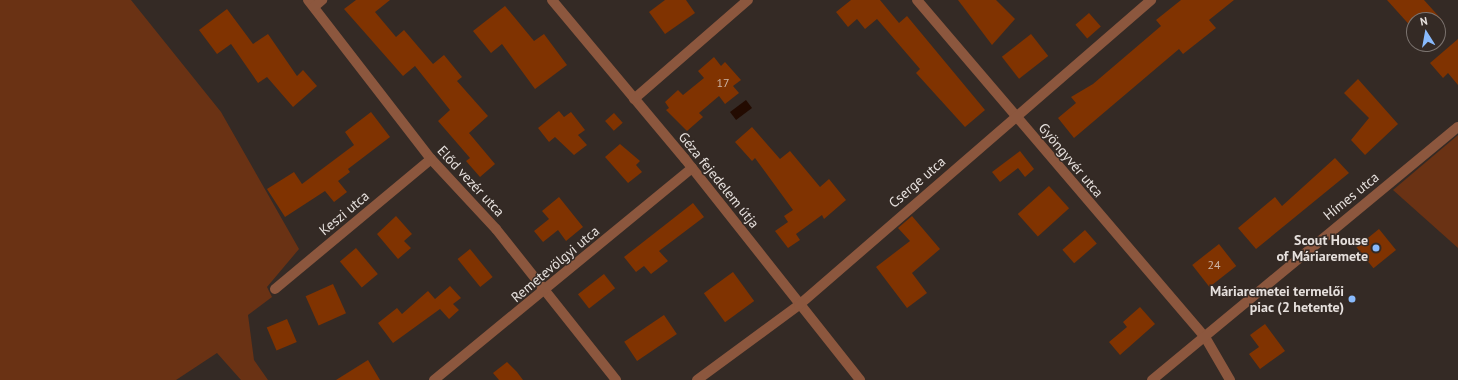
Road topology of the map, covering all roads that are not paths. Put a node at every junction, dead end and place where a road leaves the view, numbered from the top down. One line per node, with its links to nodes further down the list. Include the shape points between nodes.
1 (322, 0): 6 (street)
2 (552, 0): 7 (street, Géza fejedelem útja)
3 (748, 0): 7 (street)
4 (917, 0): 8 (street, Gyöngyvér utca)
5 (1152, 0): 8 (street, Cserge utca)
6 (311, 4): 10 (street, Előd vezér utca)
7 (634, 98): 11 (street, Géza fejedelem útja)
8 (1015, 114): 14 (street, Cserge utca); 15 (street, Gyöngyvér utca)
9 (1458, 127): 15 (street, Hímes utca)
10 (431, 159): 12 (street, Keszi utca); 13 (street, Előd vezér utca, via 496,229)
11 (692, 168): 13 (street, Remetevölgyi utca); 14 (street, Géza fejedelem útja)
12 (275, 289)
13 (544, 291): 16 (street, Remetevölgyi utca); 17 (street, Előd vezér utca)
14 (799, 305): 18 (street, Cserge utca); 19 (street, Géza fejedelem útja)
15 (1205, 336): 20 (street, Hímes utca); 21 (street, Gyöngyvér utca)
16 (434, 380)
17 (616, 380)
18 (697, 380)
19 (860, 380)
20 (1152, 380)
21 (1230, 380)

